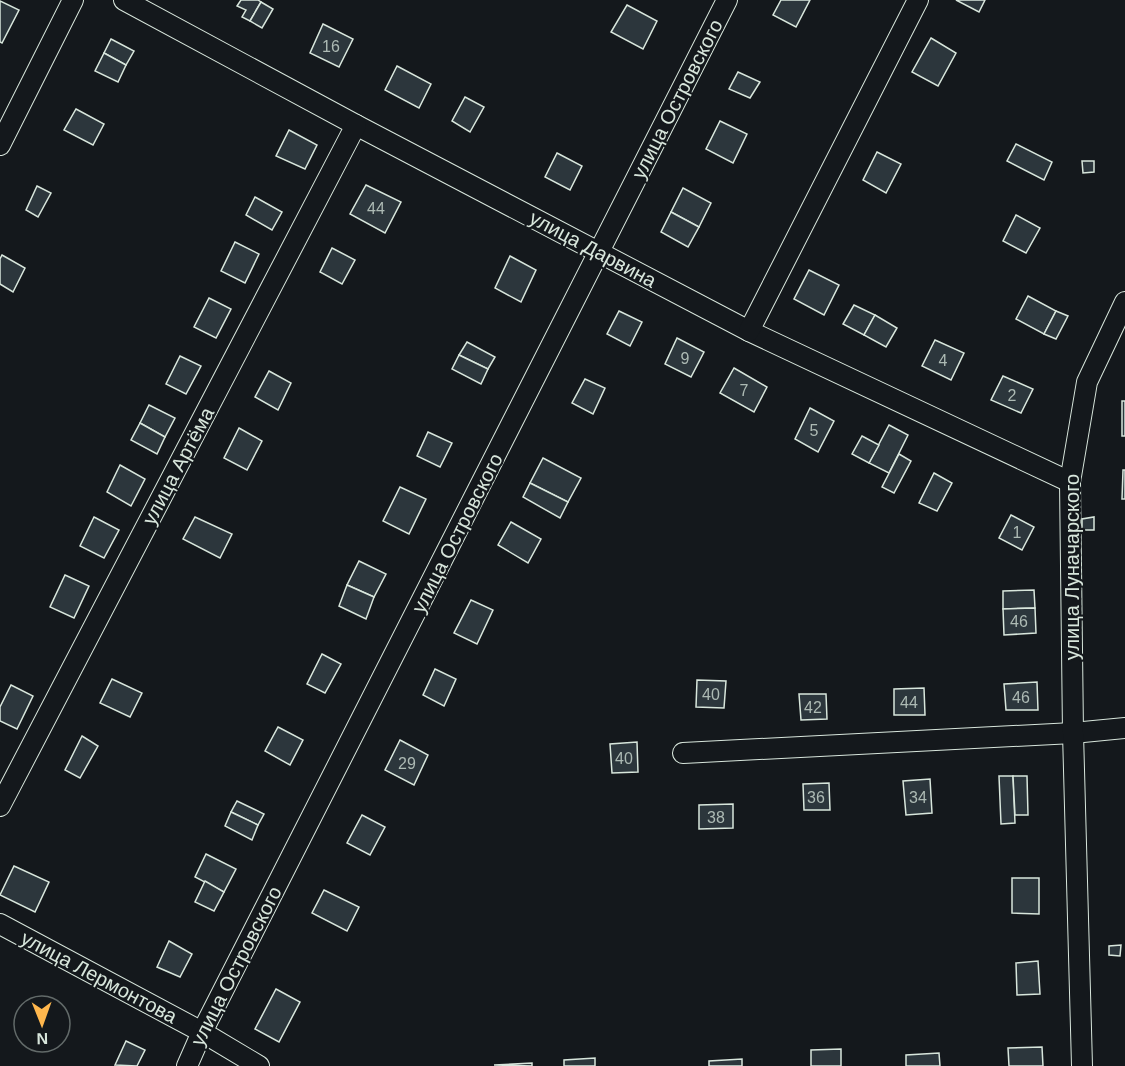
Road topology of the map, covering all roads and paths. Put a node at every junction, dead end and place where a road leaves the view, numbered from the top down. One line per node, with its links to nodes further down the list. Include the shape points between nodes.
1 (73, 0): 6 (street)
2 (124, 0): 5 (street, улица Дарвина)
3 (727, 0): 7 (street, улица Островского)
4 (918, 0): 9 (street)
5 (356, 125): 7 (street, улица Дарвина); 14 (street, улица Артёма)
6 (0, 145)
7 (599, 253): 9 (street, улица Дарвина); 16 (street, улица Островского)
8 (1125, 302): 10 (street, улица Луначарского, via 1087,382)
9 (749, 331): 10 (street, улица Дарвина)
10 (1070, 482): 12 (street, улица Луначарского)
11 (1125, 728): 12 (street)
12 (1073, 734): 13 (street); 19 (street, улица Луначарского)
13 (683, 753)
14 (0, 806)
15 (0, 924): 16 (street, улица Лермонтова)
16 (202, 1032): 17 (street, улица Островского); 18 (street, улица Лермонтова)
17 (187, 1066)
18 (259, 1066)
19 (1082, 1066)

